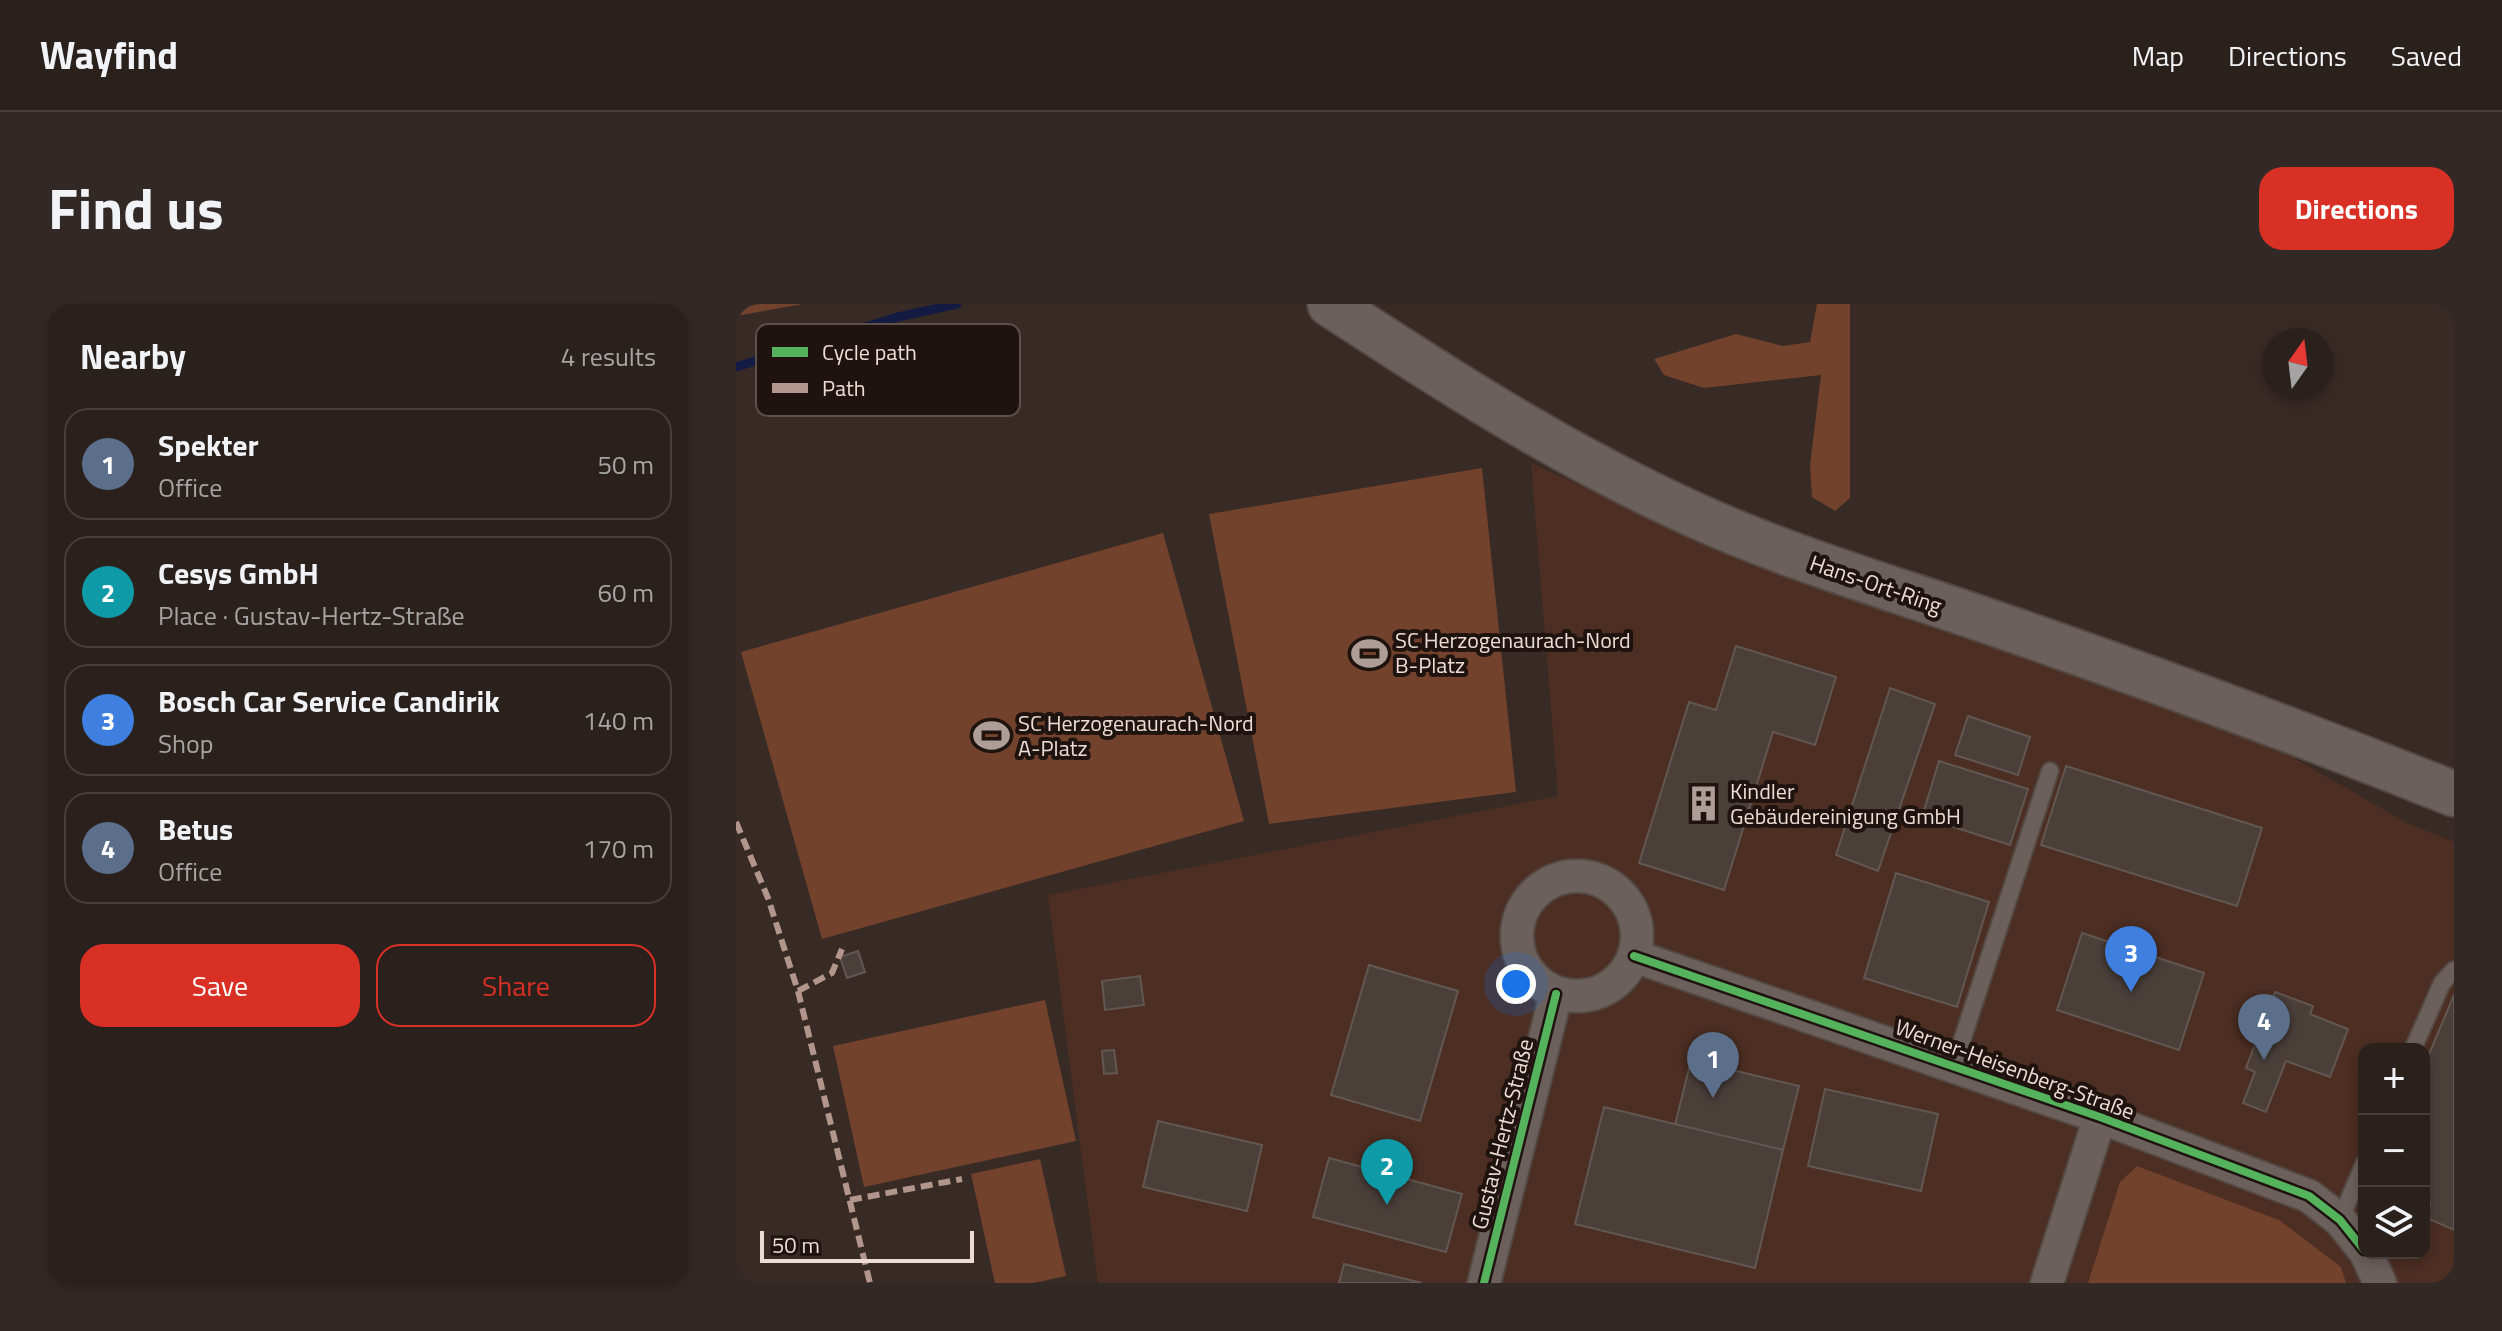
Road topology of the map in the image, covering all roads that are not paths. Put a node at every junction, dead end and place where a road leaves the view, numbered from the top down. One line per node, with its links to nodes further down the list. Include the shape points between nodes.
1 (1330, 304): 3 (main road, Hans-Ort-Ring, via 1462,391 1588,464 1691,514 1808,561 2213,700)
2 (2050, 771): 8 (lane)
3 (2454, 794)
4 (1634, 956): 6 (street, via 1609,987 1590,995); 6 (street, via 1633,915 1606,884 1572,876 1544,885 1521,913 1517,949 1535,980); 8 (street, Werner-Heisenberg-Straße)
5 (2454, 970): 7 (lane, via 2442,983)
6 (1556, 994): 14 (street, Gustav-Hertz-Straße)
7 (2416, 1043)
8 (1954, 1065): 9 (street, Werner-Heisenberg-Straße)
9 (2100, 1117): 11 (street, Werner-Heisenberg-Straße, via 2309,1196); 15 (street)
10 (2358, 1178): 11 (lane)
11 (2340, 1220): 12 (street, Werner-Heisenberg-Straße)
12 (2358, 1242)
13 (2369, 1259): 16 (street, Werner-Heisenberg-Straße)
14 (1484, 1283)
15 (2047, 1283)
16 (2380, 1283)

